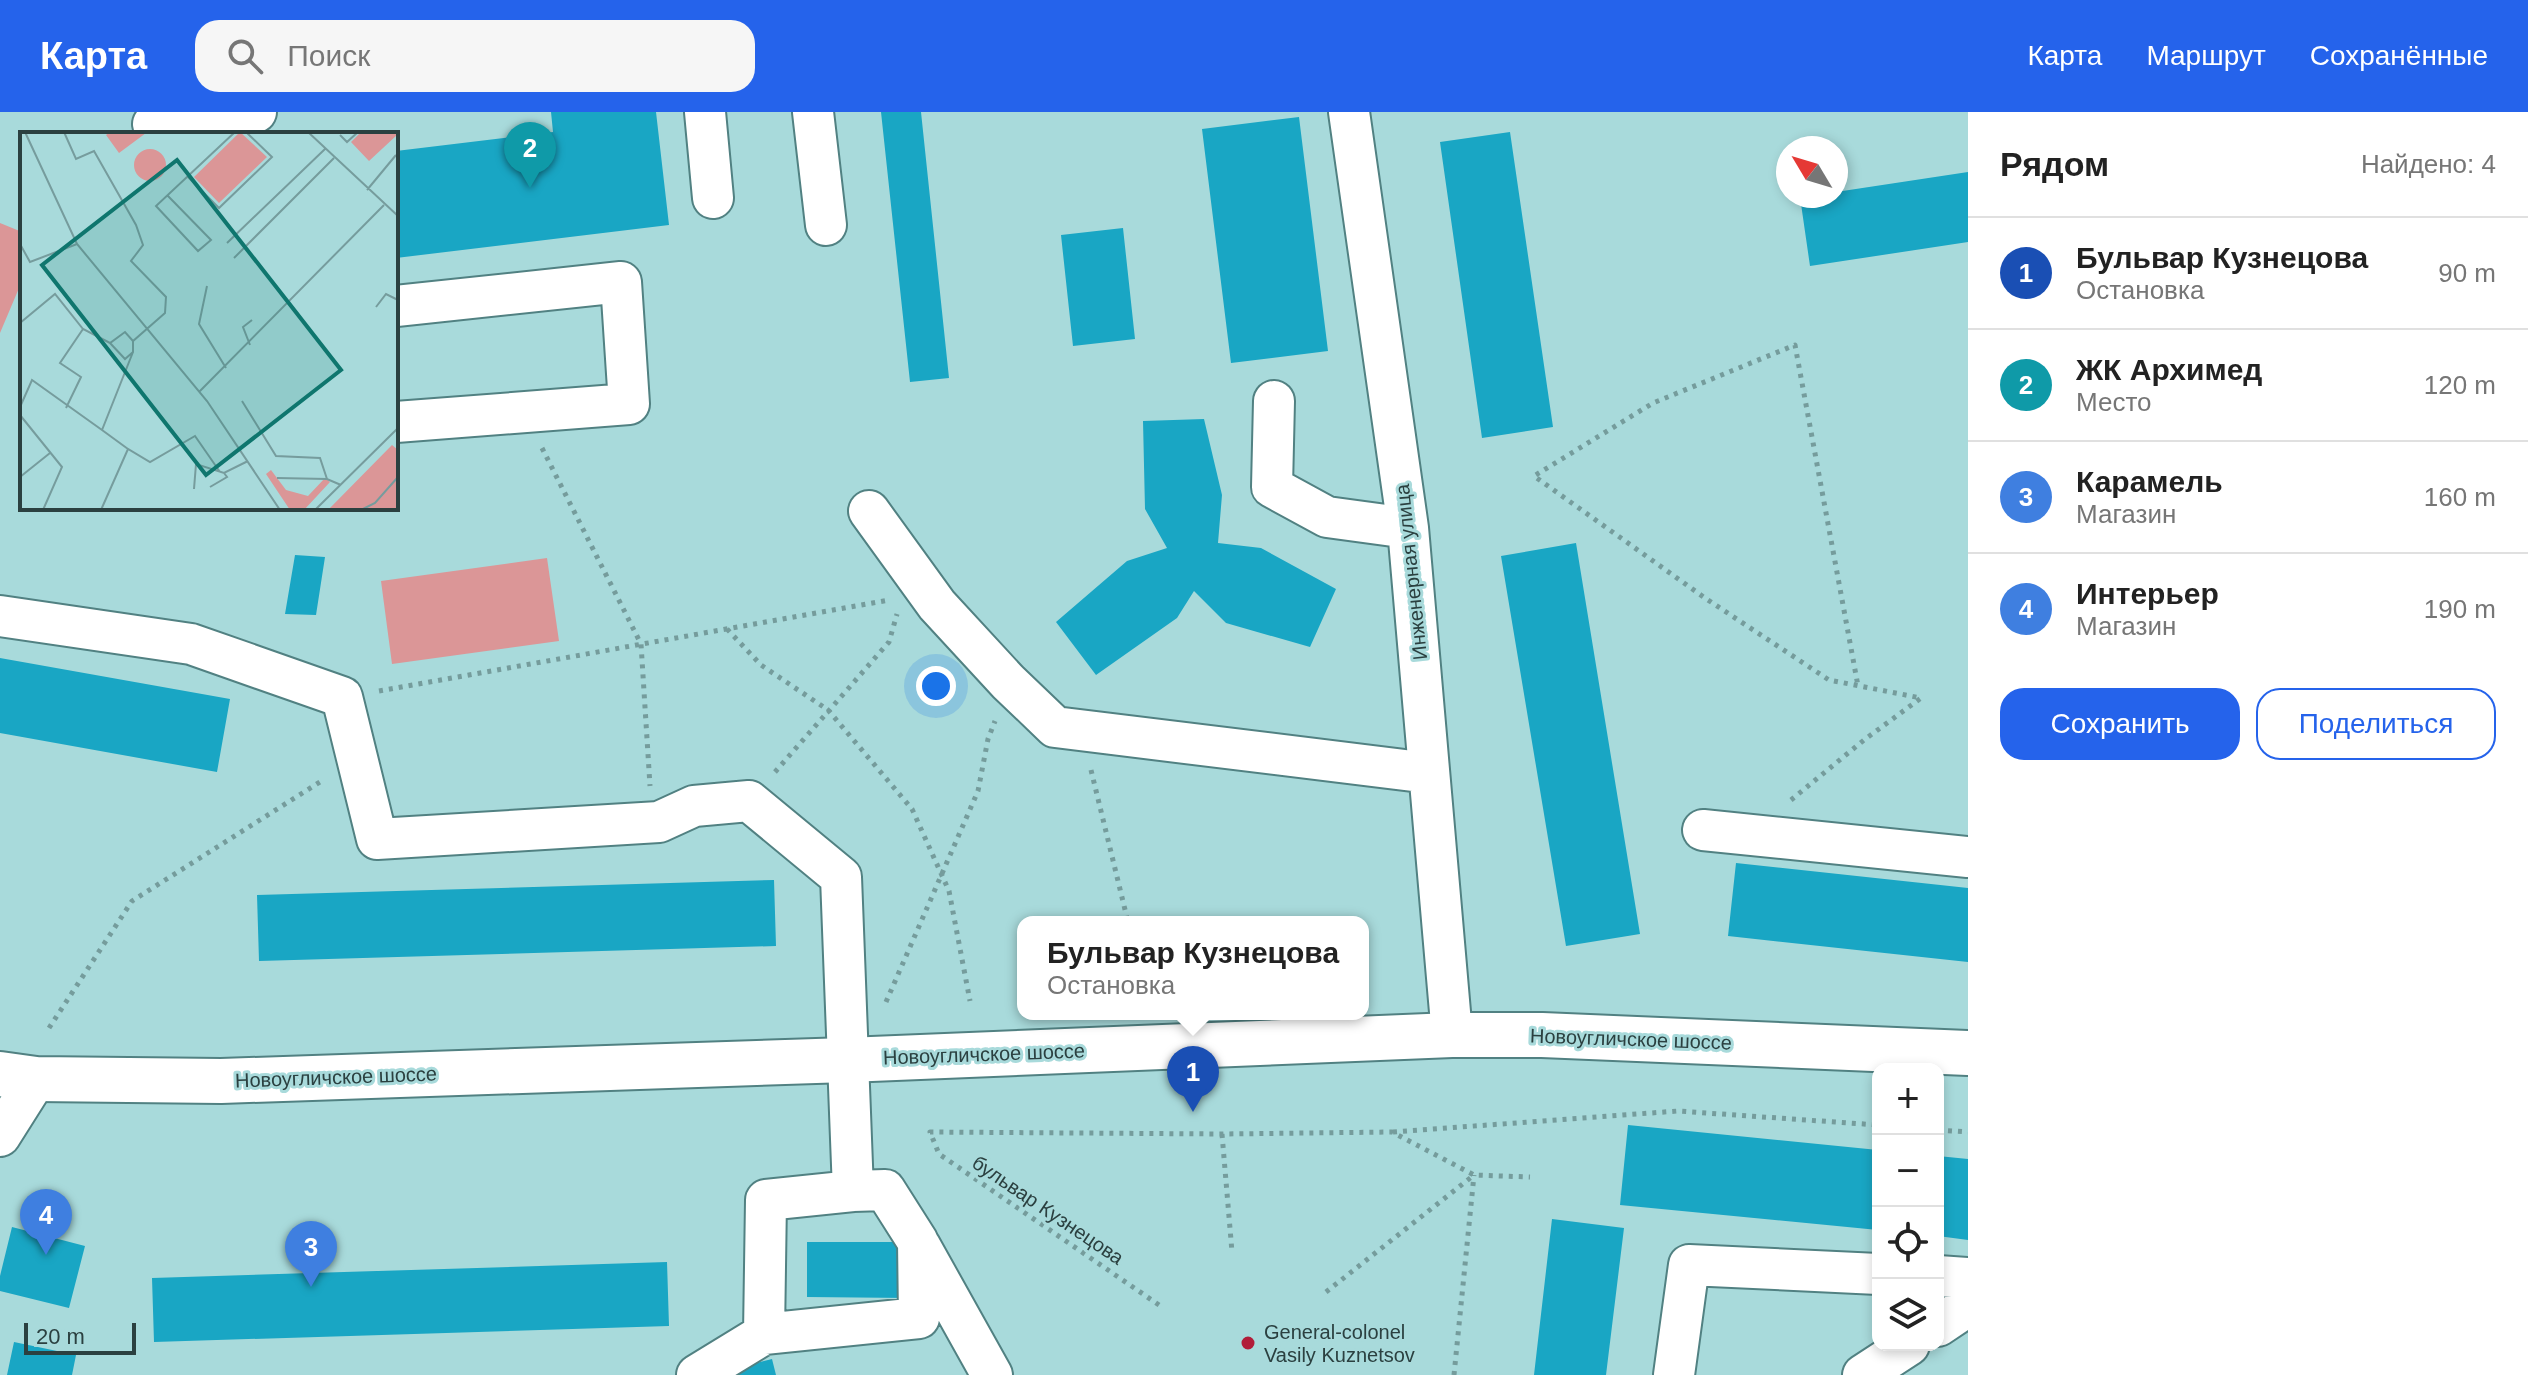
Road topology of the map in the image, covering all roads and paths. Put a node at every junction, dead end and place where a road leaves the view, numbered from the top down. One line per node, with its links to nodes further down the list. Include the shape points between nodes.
1 (256, 112): 5 (street)
2 (705, 112): 6 (street)
3 (813, 112): 7 (street)
4 (1349, 112): 13 (street, Инженерная улица)
5 (152, 123)
6 (713, 198)
7 (826, 225)
8 (398, 306): 10 (street, via 621,282 629,404)
9 (1274, 401): 13 (street, via 1272,487 1327,517)
10 (524, 412): 11 (street); 17 (path)
11 (398, 422)
12 (869, 511): 14 (street)
13 (1408, 528): 24 (street, Инженерная улица)
14 (920, 601): 16 (path); 18 (street); 21 (path)
15 (0, 616): 20 (street, via 191,644)
16 (727, 629): 17 (path); 21 (path, via 761,665)
17 (641, 644): 20 (path); 26 (path)
18 (1008, 682): 22 (street, via 1055,727); 30 (path, via 988,739 978,791)
19 (1858, 686): 19 (path, via 1829,680 1534,476 1653,403 1795,345); 28 (path, via 1921,698)
20 (342, 697): 23 (street)
21 (828, 710): 25 (path); 30 (path, via 912,809)
22 (1081, 730): 24 (street); 31 (path)
23 (357, 757): 26 (street, via 377,839); 34 (path, via 132,901)
24 (1429, 773): 35 (street, Инженерная улица)
25 (749, 801): 26 (street, via 694,806); 37 (street, via 841,877)
26 (652, 823)
27 (1703, 830): 28 (street)
28 (1751, 835): 29 (street)
29 (1968, 857)
30 (942, 873): 32 (path); 33 (path)
31 (1127, 916)
32 (970, 1001)
33 (883, 1009)
34 (49, 1028)
35 (1452, 1035): 36 (main road, Новоугличское шоссе); 37 (main road, Новоугличское шоссе)
36 (1968, 1053)
37 (847, 1060): 38 (main road, Новоугличское шоссе, via 221,1081); 47 (street)
38 (18, 1077): 44 (street)
39 (1872, 1125): 41 (path, via 1678,1111)
40 (1944, 1130): 42 (path)
41 (1392, 1132): 43 (path); 45 (path)
42 (1968, 1132)
43 (1222, 1134): 49 (path); 54 (path, бульвар Кузнецова, via 930,1132 939,1154)
44 (0, 1136)
45 (1474, 1175): 46 (path); 53 (path); 61 (path)
46 (1530, 1177)
47 (853, 1191): 48 (street, via 885,1190); 57 (street, via 766,1200)
48 (918, 1242): 57 (street, via 919,1318); 60 (street)
49 (1232, 1252)
50 (1872, 1274): 62 (street, via 1689,1265)
51 (1944, 1276): 52 (street)
52 (1968, 1278)
53 (1326, 1292)
54 (1159, 1305)
55 (1968, 1306): 56 (street)
56 (1944, 1322)
57 (764, 1334): 59 (street)
58 (1900, 1351): 63 (street)
59 (697, 1375)
60 (992, 1375)
61 (1454, 1375)
62 (1674, 1375)
63 (1863, 1375)

